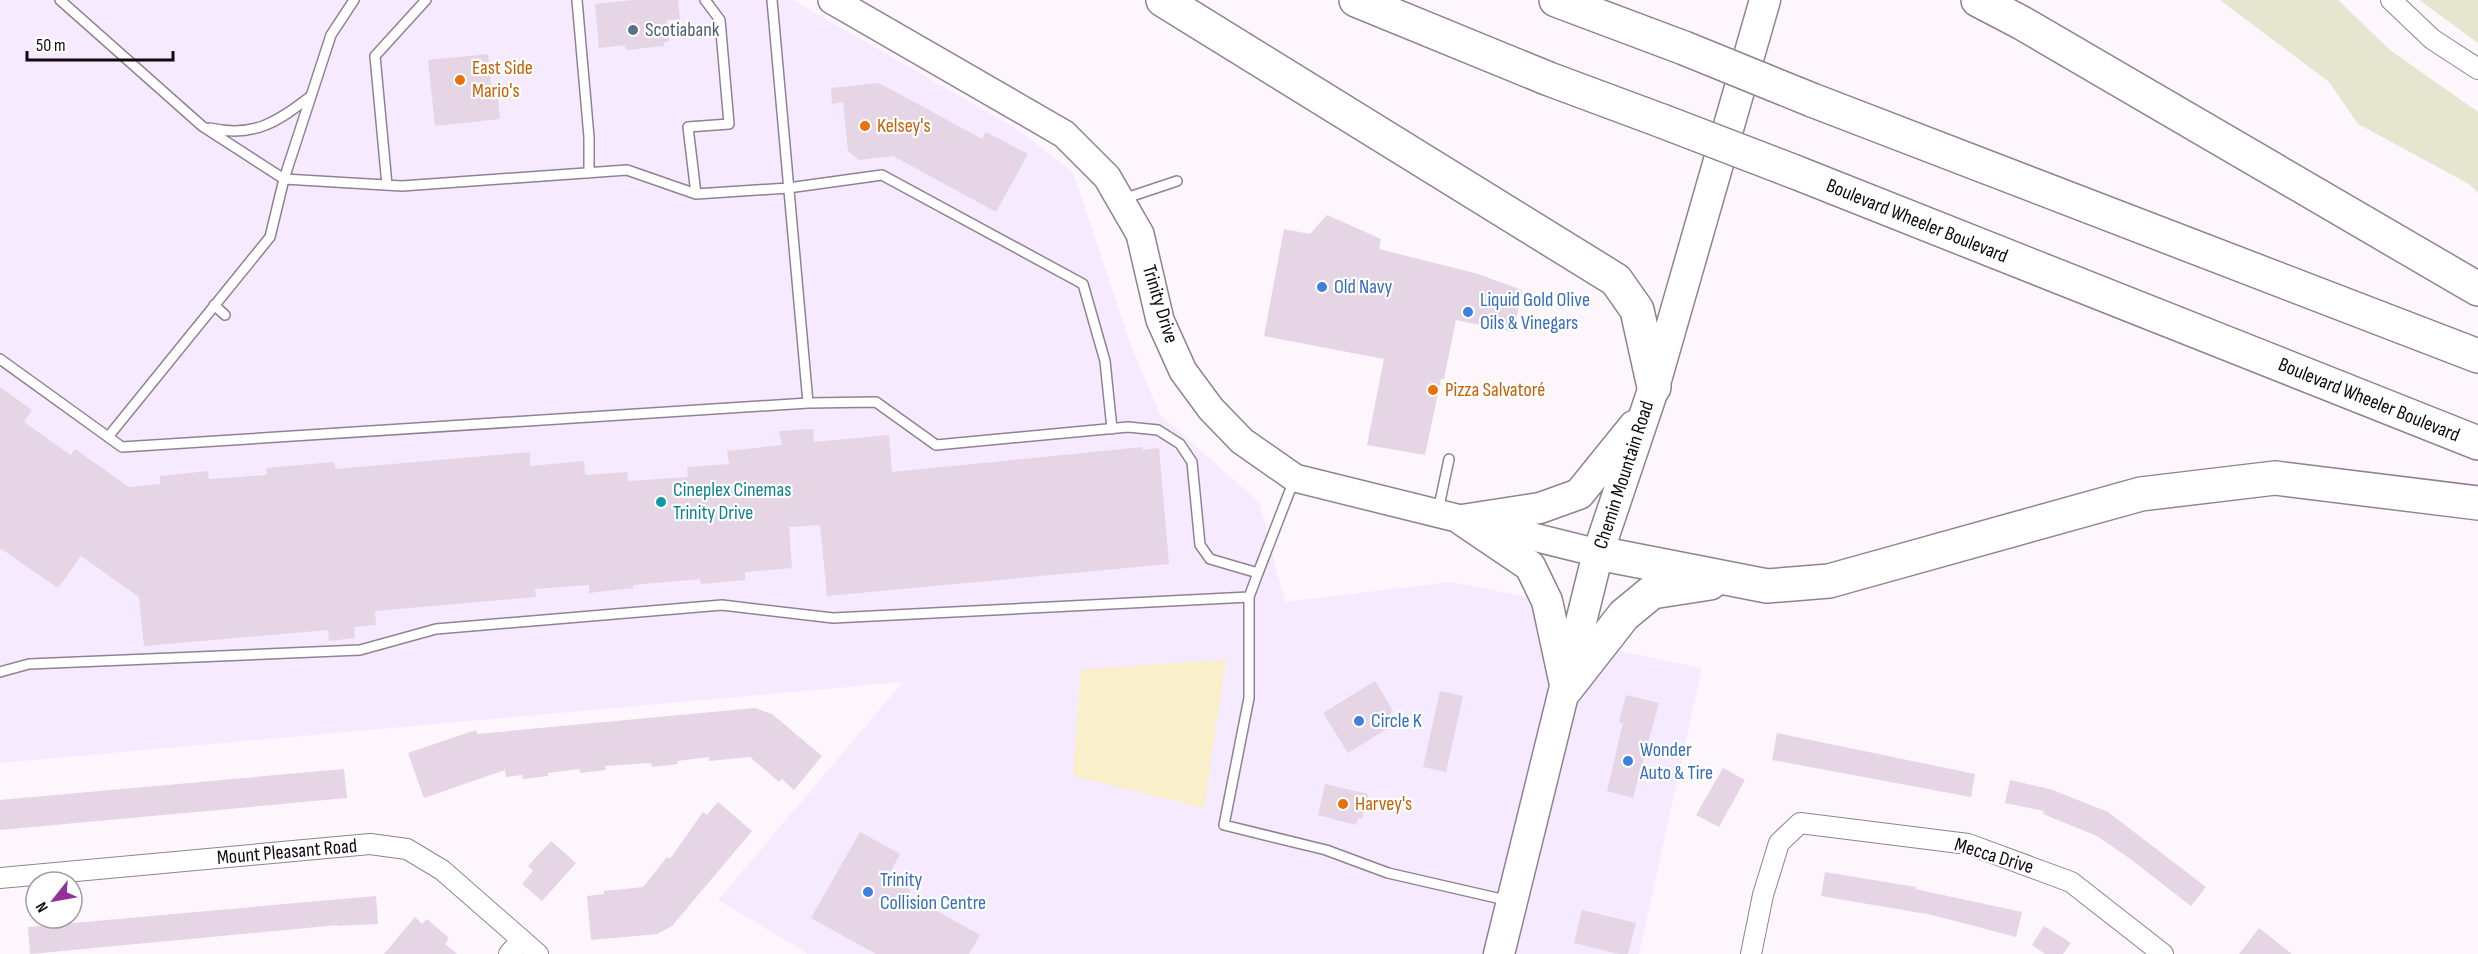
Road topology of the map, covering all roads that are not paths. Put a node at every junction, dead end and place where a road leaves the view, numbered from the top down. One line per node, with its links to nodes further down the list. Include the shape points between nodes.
1 (60, 0): 18 (lane)
2 (354, 0): 17 (lane, via 332,35)
3 (426, 0): 22 (lane, via 375,56)
4 (577, 0): 19 (lane)
5 (705, 0): 24 (lane, via 720,20 729,124 688,128)
6 (772, 0): 23 (lane)
7 (832, 0): 25 (street, Trinity Drive, via 1064,134 1107,177)
8 (1164, 0): 31 (highway, via 1616,280 1637,310)
9 (1356, 0): 35 (highway, Boulevard Wheeler Boulevard, bridge)
10 (1556, 0): 29 (highway, bridge)
11 (1765, 0): 31 (main road, Chemin Mountain Road)
12 (1977, 0): 15 (highway)
13 (1989, 0): 15 (highway)
14 (2391, 0): 16 (street, via 2432,39)
15 (2022, 23): 26 (highway)
16 (2478, 69)
17 (311, 96): 18 (lane, via 283,117 261,127 225,131); 20 (lane)
18 (202, 126): 20 (lane)
19 (589, 173): 22 (lane); 24 (lane, via 627,170)
20 (284, 179): 22 (lane); 27 (lane, via 270,237)
21 (1177, 181): 25 (lane)
22 (387, 185)
23 (788, 188): 24 (lane); 32 (lane); 33 (lane, via 882,175 1083,284 1106,360)
24 (696, 194)
25 (1120, 200): 37 (street, Trinity Drive, via 1140,234 1160,320 1183,371 1210,410 1242,441)
26 (2478, 289)
27 (214, 305): 28 (lane); 34 (lane)
28 (225, 315)
29 (2478, 356)
30 (0, 359): 34 (lane)
31 (1649, 400): 39 (main road, via 1579,494 1540,508); 40 (main road, Chemin Mountain Road)
32 (808, 403): 33 (lane, via 876,402 936,445); 34 (lane, via 122,447)
33 (1112, 429): 41 (lane, via 1158,430 1180,444 1192,462 1200,545 1210,559)
34 (108, 436)
35 (2478, 443)
36 (1449, 459): 39 (lane)
37 (1295, 478): 39 (street, Trinity Drive); 41 (lane)
38 (2478, 503): 42 (highway, via 2275,478 2141,494 1829,581 1767,586)
39 (1450, 517): 40 (street, Trinity Drive); 45 (main road, via 1530,566 1547,601)
40 (1598, 553): 42 (highway); 45 (main road, Chemin Mountain Road)
41 (1258, 573): 43 (lane)
42 (1732, 579): 45 (highway, via 1652,592 1624,615)
43 (1250, 597): 44 (lane, via 833,618 722,604 436,629 360,650 29,664); 47 (lane, via 1249,698 1224,825 1326,850 1388,873)
44 (0, 672)
45 (1566, 689): 47 (main road, Chemin Mountain Road)
46 (0, 878): 48 (street, Mount Pleasant Road, via 370,844 407,849 442,870)
47 (1512, 902): 50 (main road, Chemin Mountain Road)
48 (515, 947): 49 (street, Mount Pleasant Road)
49 (538, 954)
50 (1499, 954)
51 (1751, 954): 52 (street, Mecca Drive, via 1779,843 1800,823 1968,844 2071,882)
52 (2163, 954)

